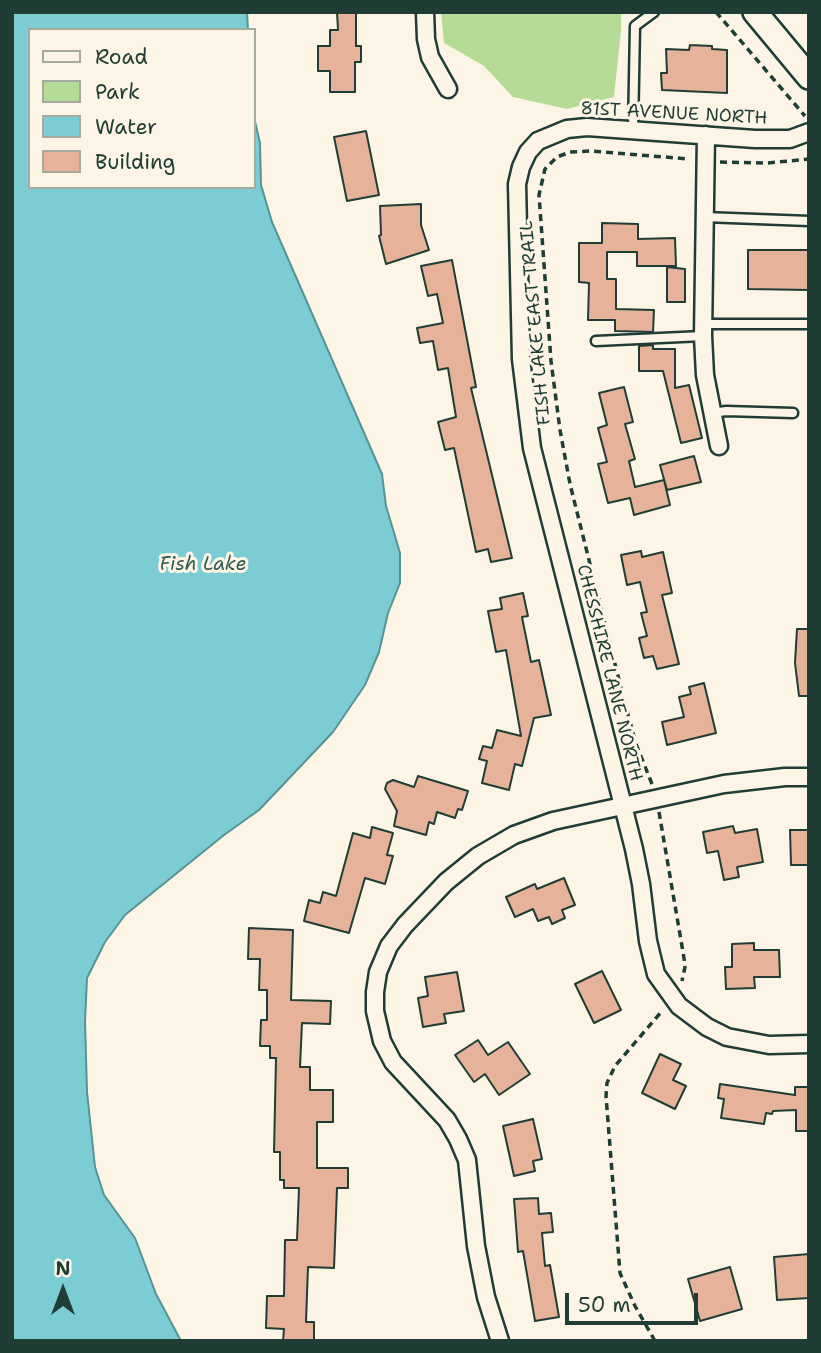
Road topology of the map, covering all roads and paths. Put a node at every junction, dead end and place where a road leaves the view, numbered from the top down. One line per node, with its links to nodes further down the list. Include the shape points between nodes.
1 (425, 12): 6 (street, via 430,57)
2 (654, 12): 8 (lane, via 635,26)
3 (716, 12): 7 (path)
4 (755, 12): 5 (street)
5 (809, 77)
6 (448, 89)
7 (807, 124): 9 (street, 81ST AVENUE NORTH, via 790,139)
8 (632, 131): 9 (street, 81ST AVENUE NORTH); 10 (street, 81ST AVENUE NORTH, via 567,129)
9 (706, 135): 14 (street)
10 (538, 141): 24 (street, CHESSHIRE LANE NORTH, via 528,152 517,184 518,307 525,399 532,448)
11 (809, 159): 13 (path)
12 (695, 160): 23 (path, FISH LAKE EAST TRAIL, via 570,152 545,169 539,195 560,430 629,720)
13 (715, 162)
14 (704, 217): 15 (lane); 17 (street)
15 (809, 221)
16 (809, 324): 17 (lane)
17 (703, 330): 18 (lane); 19 (street)
18 (596, 341)
19 (712, 413): 20 (lane); 21 (street)
20 (793, 413)
21 (719, 446)
22 (809, 777): 24 (street, via 724,784)
23 (653, 787)
24 (624, 806): 28 (street, via 652,958 671,998 692,1017 727,1037 769,1045); 29 (street, CHESSHIRE LANE NORTH, via 553,821 514,835 478,856 405,925 378,972 375,1011 382,1041 402,1073 447,1120 467,1160 479,1265)
25 (659, 810): 26 (path, via 685,967)
26 (677, 988)
27 (666, 1007): 30 (path, via 615,1066 606,1096 620,1273)
28 (809, 1044)
29 (500, 1341)
30 (655, 1341)

